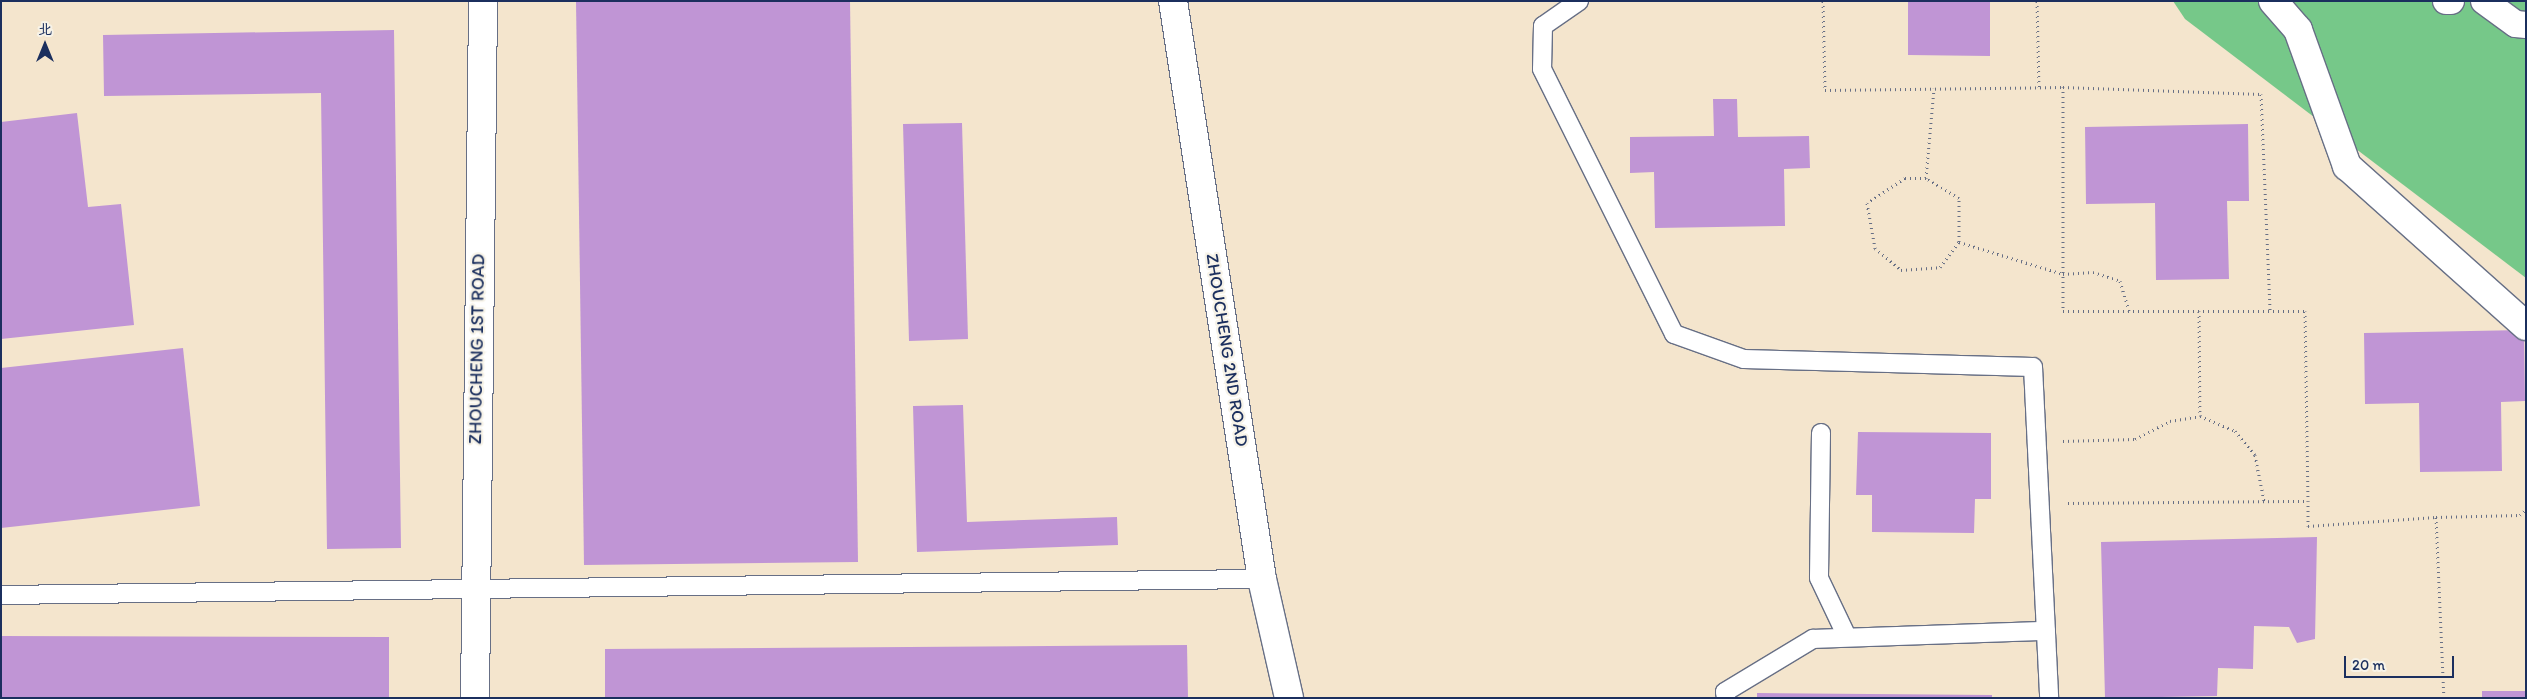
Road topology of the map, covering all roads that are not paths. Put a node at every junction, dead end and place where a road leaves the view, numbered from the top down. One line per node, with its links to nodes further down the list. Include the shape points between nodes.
1 (483, 1): 12 (street, ZHOUCHENG 1ST ROAD)
2 (1173, 1): 11 (street, ZHOUCHENG 2ND ROAD)
3 (1579, 1): 14 (lane, via 1543,26 1542,69 1674,334 1744,359 2033,367)
4 (2273, 1): 9 (street, via 2298,30 2347,166)
5 (2446, 1): 6 (street)
6 (2451, 1)
7 (2484, 1): 8 (street, via 2516,24)
8 (2526, 25)
9 (2526, 326)
10 (1821, 433): 15 (lane, via 1819,578)
11 (1262, 579): 12 (lane); 17 (street, ZHOUCHENG 2ND ROAD)
12 (474, 590): 13 (lane); 16 (street, ZHOUCHENG 1ST ROAD)
13 (1, 595)
14 (2046, 631): 15 (lane); 19 (lane)
15 (1847, 637): 18 (lane, via 1813,638 1725,692)
16 (475, 698)
17 (1289, 698)
18 (1726, 698)
19 (2049, 698)

